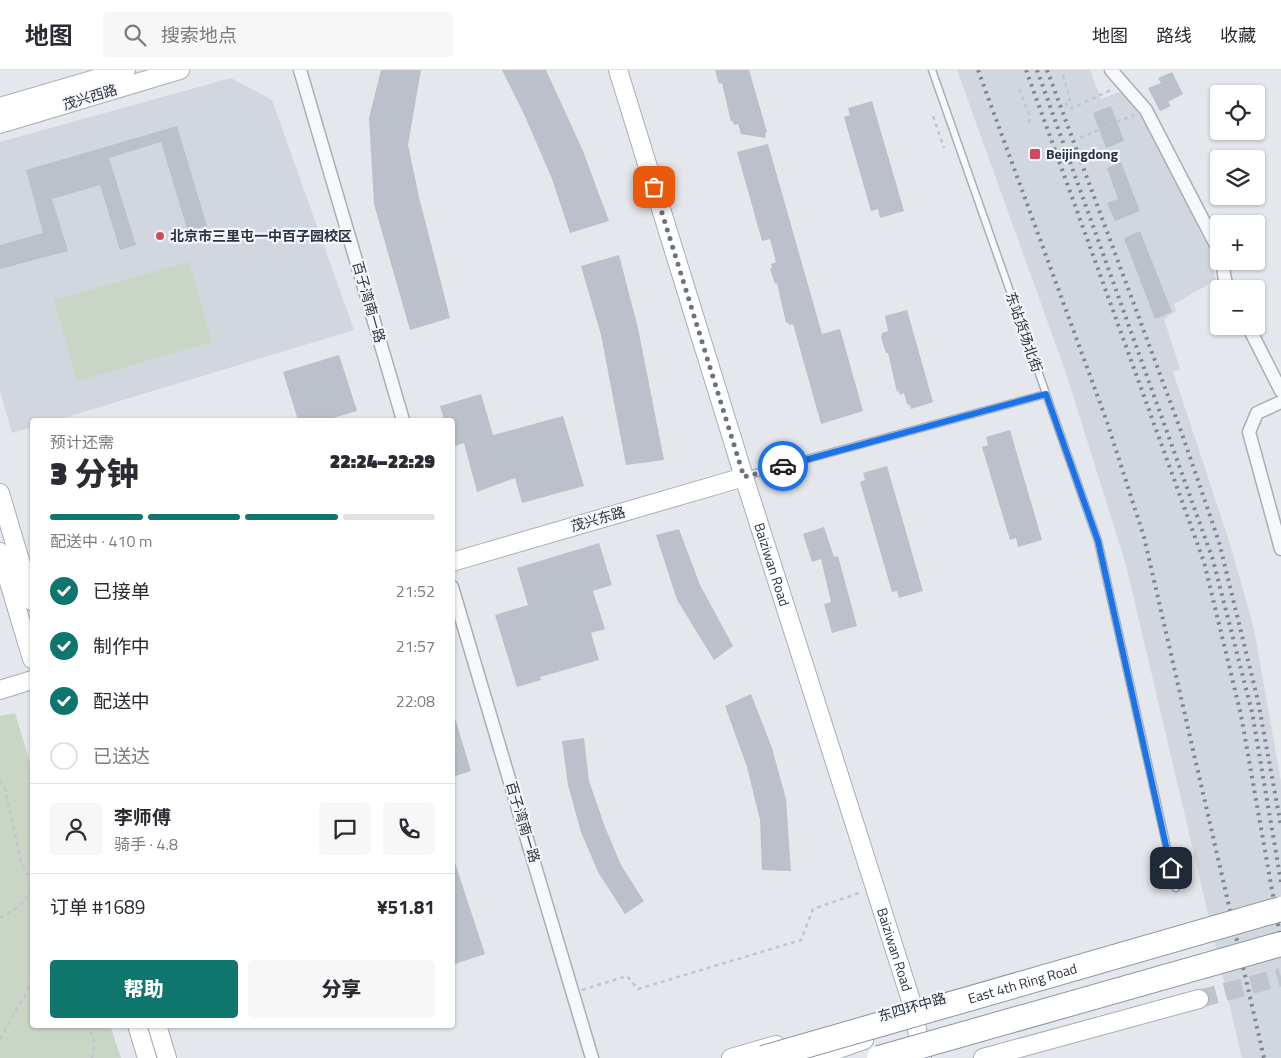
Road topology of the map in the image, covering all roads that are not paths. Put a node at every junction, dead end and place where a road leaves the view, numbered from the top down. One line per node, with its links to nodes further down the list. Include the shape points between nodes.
1 (126, 70): 7 (street, 茂兴西路)
2 (180, 70): 8 (street, 茂兴西路)
3 (300, 70): 14 (street, 百子湾南一路)
4 (618, 70): 15 (street, Baiziwan Road)
5 (932, 70): 12 (lane, 东站货场北街)
6 (1111, 70): 9 (street, via 1146,110)
7 (0, 107)
8 (0, 124)
9 (1210, 234)
10 (1253, 335): 11 (street)
11 (1281, 391)
12 (1046, 394): 15 (lane); 25 (lane, 东站货场北街, via 1098,541)
13 (1281, 402): 17 (street, via 1257,413 1249,432)
14 (402, 418)
15 (744, 477): 19 (street, 茂兴东路); 31 (street, Baiziwan Road)
16 (0, 493): 20 (street)
17 (1281, 549)
18 (0, 552): 22 (street)
19 (455, 561)
20 (30, 594)
21 (455, 597): 37 (street, 百子湾南一路)
22 (30, 652)
23 (30, 681): 24 (street)
24 (0, 690)
25 (1176, 888)
26 (1281, 909): 39 (highway, East 4th Ring Road, bridge)
27 (1182, 940): 31 (street, 东四环中路)
28 (1281, 944): 41 (highway, bridge)
29 (1190, 969): 34 (street)
30 (1200, 999): 42 (street)
31 (914, 1015): 34 (street, Baiziwan Road); 38 (street, 东四环中路); 40 (street, 东四环中路)
32 (139, 1028): 35 (street)
33 (158, 1028): 36 (street)
34 (918, 1057)
35 (147, 1058)
36 (167, 1058)
37 (592, 1058)
38 (731, 1058)
39 (763, 1058)
40 (813, 1058)
41 (879, 1058)
42 (983, 1058)

